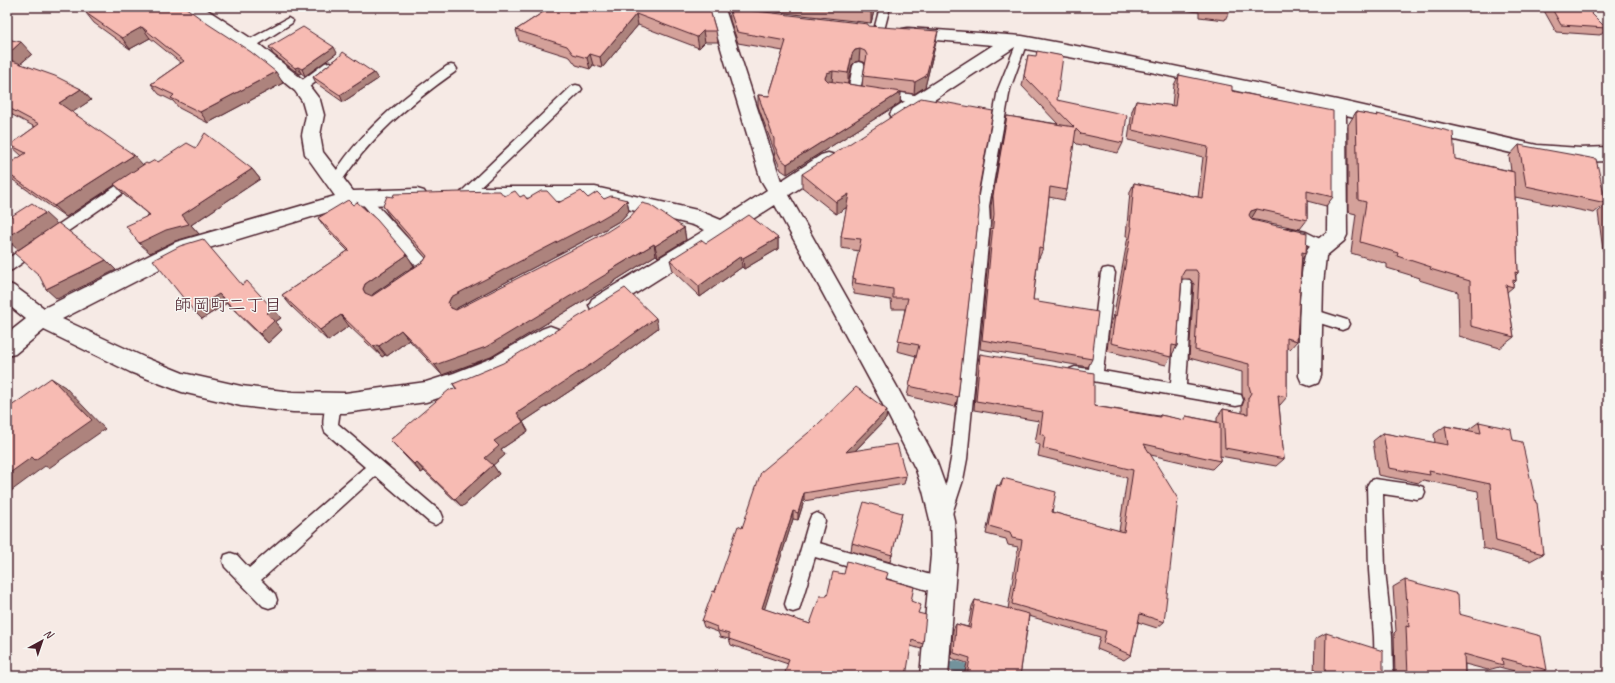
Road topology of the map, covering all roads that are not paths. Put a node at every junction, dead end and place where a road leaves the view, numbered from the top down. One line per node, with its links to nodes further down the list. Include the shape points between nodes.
1 (191, 7): 7 (street)
2 (885, 7): 5 (lane)
3 (714, 9): 23 (street, via 771,180)
4 (288, 21): 7 (lane)
5 (871, 29): 6 (street)
6 (1017, 42): 15 (street); 16 (street, via 1119,59); 37 (lane, via 998,117 985,192)
7 (249, 45): 11 (street)
8 (339, 58): 11 (lane)
9 (859, 66): 14 (lane)
10 (451, 69): 21 (lane, via 434,80 387,122 355,154 340,172)
11 (301, 87): 21 (street, via 311,100 315,115 311,135 314,154)
12 (576, 89): 22 (lane)
13 (839, 89): 14 (lane)
14 (862, 92): 15 (lane)
15 (921, 100): 17 (street)
16 (1337, 106): 19 (street, via 1537,152); 27 (street, via 1337,235)
17 (882, 125)
18 (844, 150): 23 (street, via 792,182)
19 (1608, 154)
20 (144, 173): 28 (lane)
21 (335, 183): 24 (street)
22 (450, 194): 24 (street); 25 (street, via 595,194 640,210 697,218)
23 (778, 194): 25 (street); 48 (street, via 924,461)
24 (356, 199): 30 (lane, via 425,267); 34 (street, via 183,248)
25 (724, 228): 44 (street, via 500,365 426,392)
26 (1279, 231): 27 (lane, via 1300,236)
27 (1323, 247): 33 (street, via 1316,253 1312,284)
28 (7, 266)
29 (1108, 273): 40 (lane)
30 (402, 283)
31 (1185, 284): 42 (lane)
32 (7, 292): 34 (street)
33 (1312, 316): 35 (lane); 41 (street)
34 (42, 319): 36 (street); 44 (street, via 138,365 182,382 241,396 293,402)
35 (1342, 324)
36 (7, 347)
37 (971, 355): 38 (lane); 48 (lane, via 958,466)
38 (986, 358)
39 (1064, 371): 40 (lane)
40 (1095, 376): 42 (lane)
41 (1310, 376)
42 (1178, 391): 43 (lane)
43 (1236, 400)
44 (334, 403): 45 (lane, via 330,427)
45 (376, 467): 47 (lane); 52 (lane)
46 (1417, 492): 57 (lane, via 1375,486)
47 (435, 517)
48 (942, 520): 53 (street)
49 (817, 521): 50 (lane)
50 (810, 548): 53 (lane); 55 (lane)
51 (231, 561): 52 (lane)
52 (249, 579): 54 (lane)
53 (942, 586): 56 (street)
54 (269, 600)
55 (793, 604)
56 (934, 676)
57 (1384, 676)

